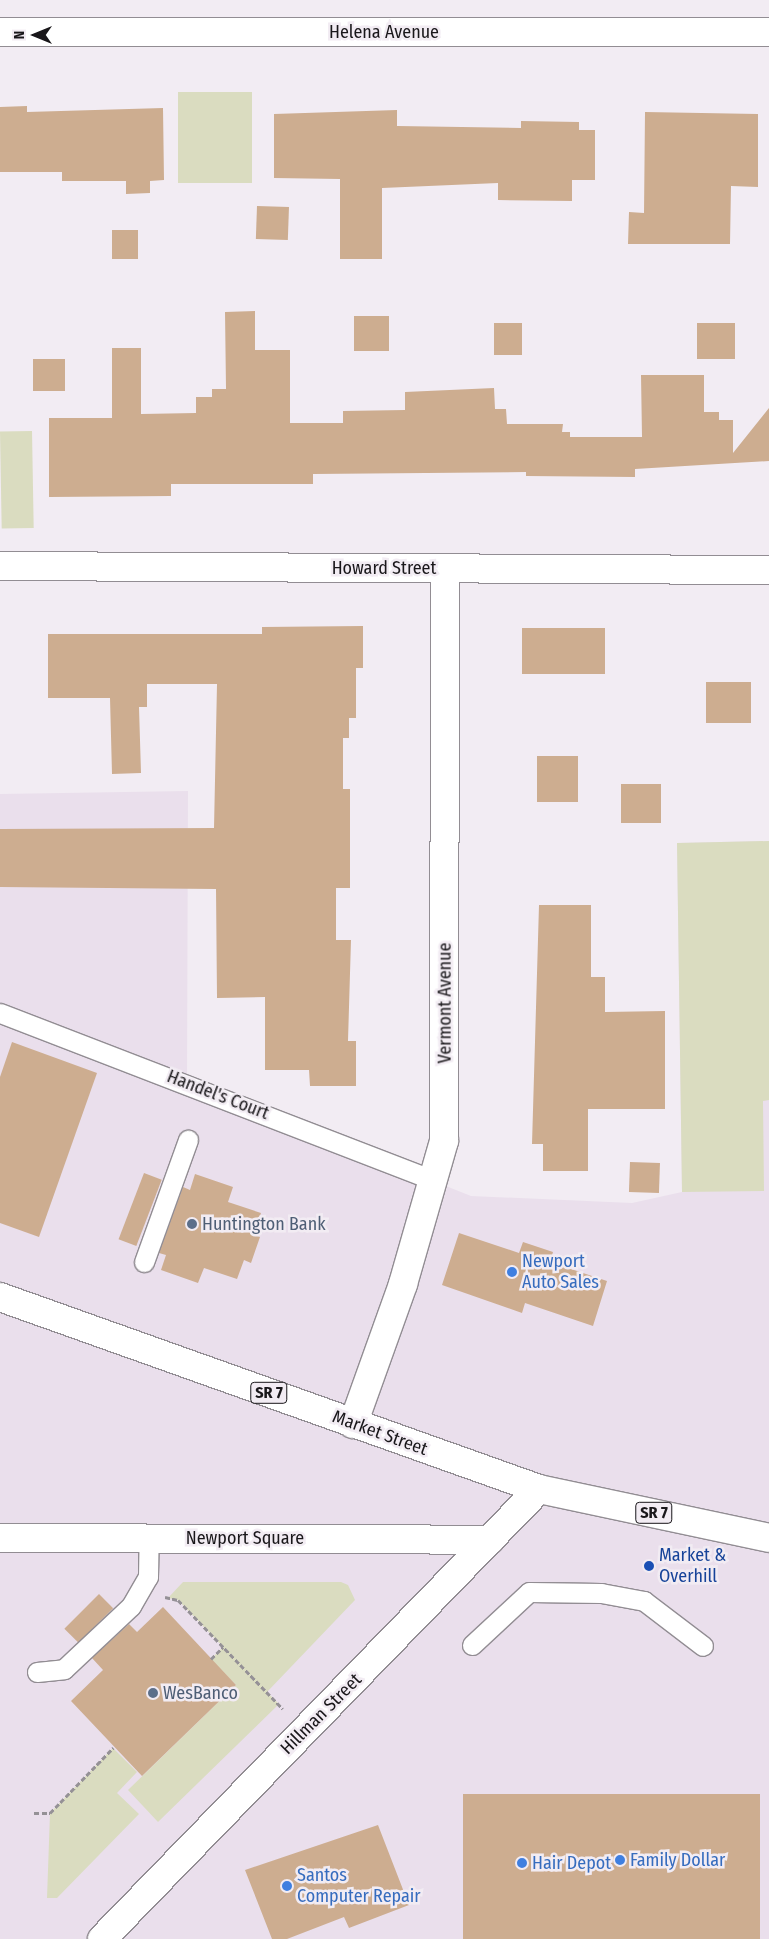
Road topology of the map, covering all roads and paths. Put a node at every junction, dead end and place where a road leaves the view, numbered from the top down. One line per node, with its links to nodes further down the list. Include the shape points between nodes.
1 (0, 32): 2 (street, Helena Avenue)
2 (769, 32)
3 (0, 566): 4 (street, Howard Street)
4 (446, 568): 5 (street, Howard Street); 8 (street, Vermont Avenue, via 444,1141)
5 (769, 570)
6 (0, 1014): 8 (lane, Handel's Court)
7 (188, 1140): 9 (lane)
8 (435, 1181): 11 (street, Vermont Avenue)
9 (144, 1262)
10 (0, 1297): 11 (street, Market Street / SR 7)
11 (353, 1424): 12 (street, Market Street / SR 7)
12 (539, 1489): 15 (street, Market Street / SR 7); 16 (street, Hillman Street)
13 (0, 1538): 14 (street, Newport Square)
14 (149, 1538): 16 (street, Newport Square); 17 (lane, via 148,1577)
15 (769, 1538)
16 (490, 1540): 23 (street, Hillman Street)
17 (142, 1590): 20 (path, via 178,1600); 22 (lane, via 122,1617 64,1669)
18 (472, 1645): 19 (lane, via 529,1592 601,1593 644,1601)
19 (703, 1646)
20 (224, 1647): 21 (path); 23 (path)
21 (211, 1659)
22 (38, 1672)
23 (304, 1730): 26 (street, Hillman Street)
24 (113, 1748): 25 (path, via 50,1812)
25 (34, 1813)
26 (128, 1912): 27 (street, Hillman Street); 28 (street)
27 (102, 1939)
28 (128, 1939)

